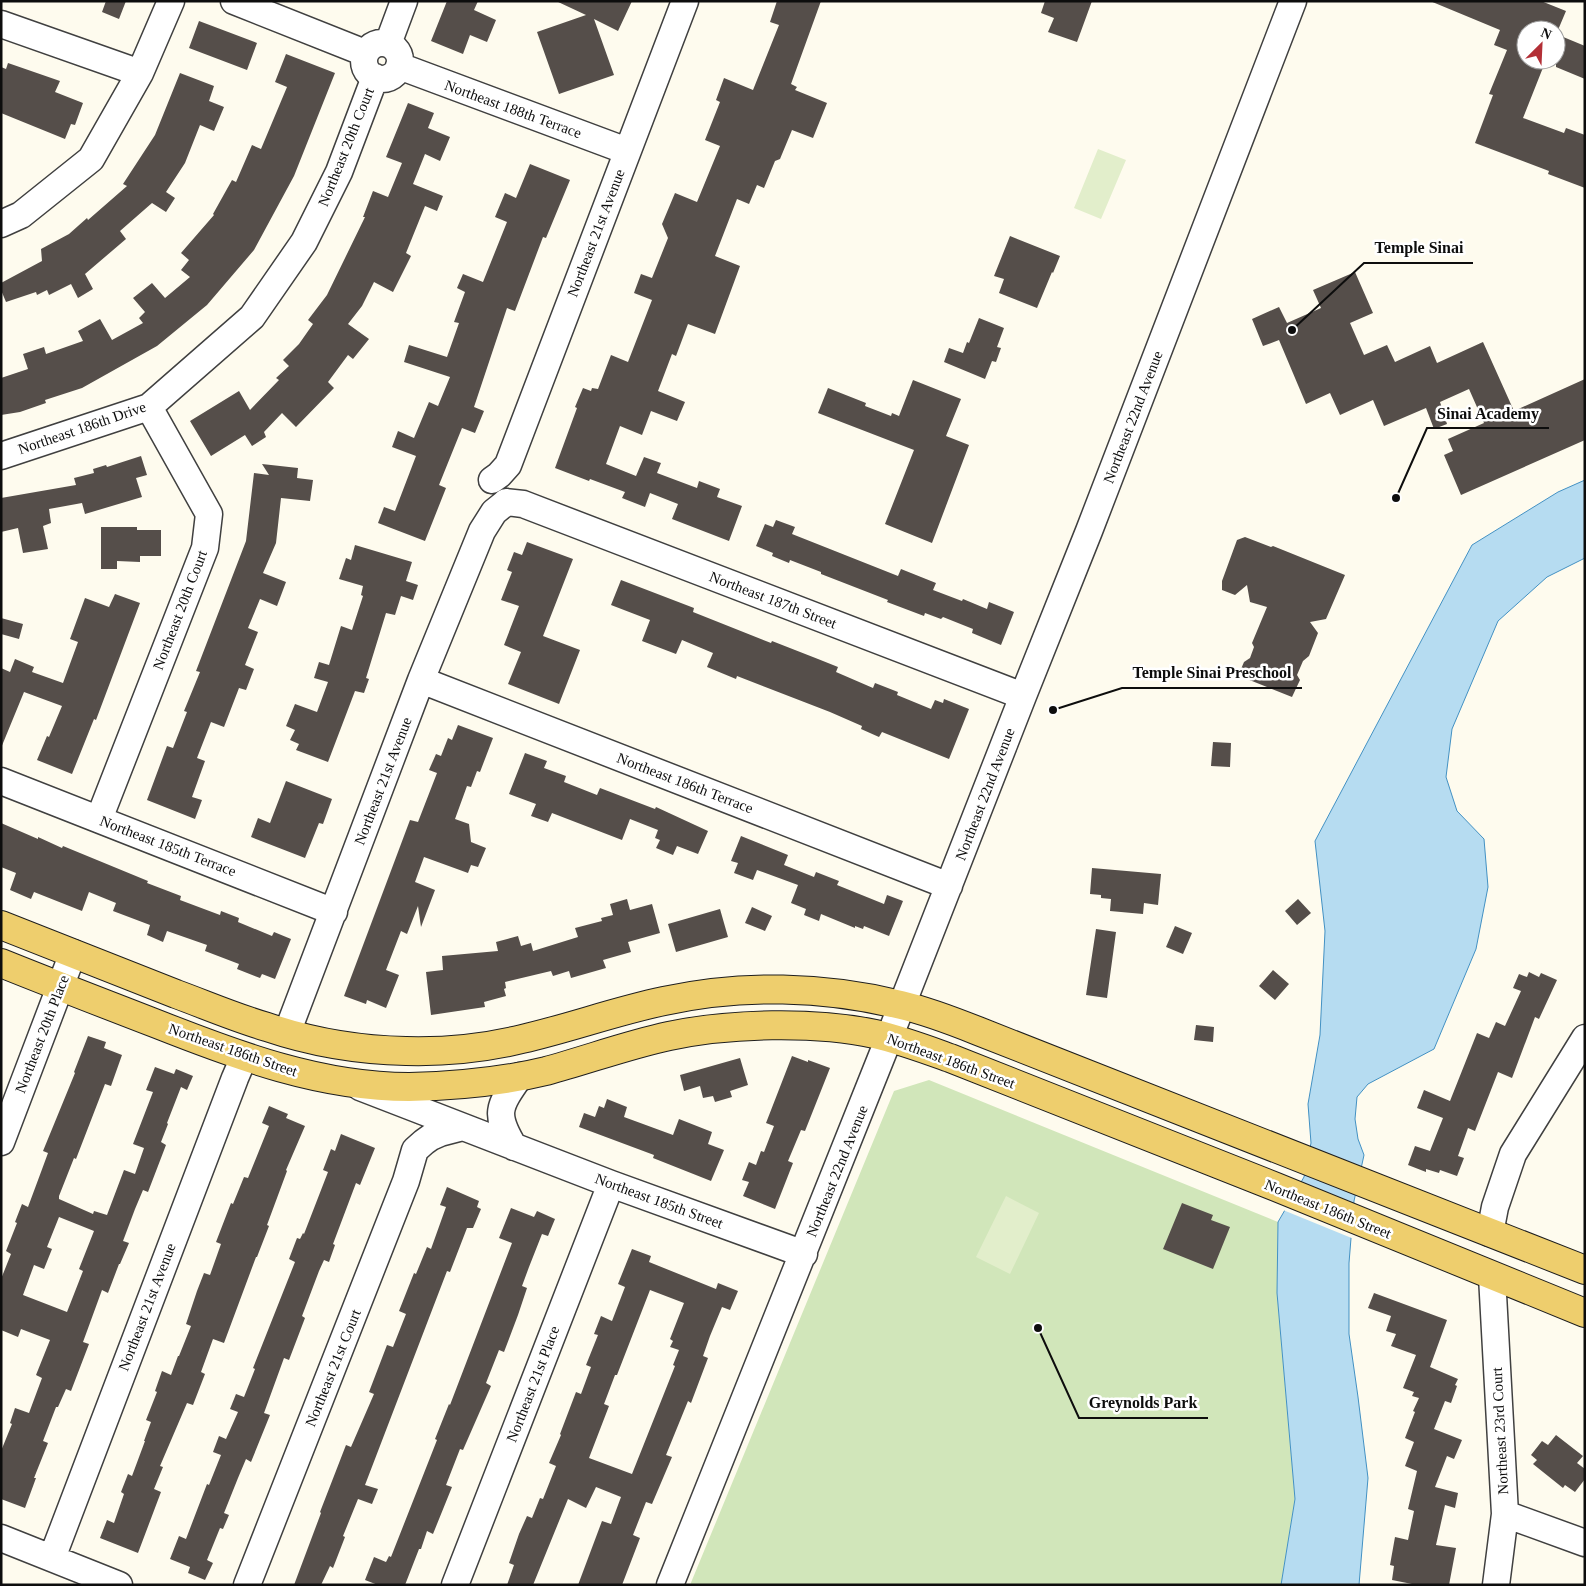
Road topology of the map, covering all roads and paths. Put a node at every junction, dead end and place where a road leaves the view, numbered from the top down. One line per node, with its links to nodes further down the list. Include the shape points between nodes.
1 (171, 1): 8 (street)
2 (234, 1): 7 (street, Northeast 188th Terrace)
3 (404, 1): 7 (street)
4 (685, 1): 9 (street, Northeast 21st Avenue)
5 (1293, 1): 16 (street, Northeast 22nd Avenue)
6 (1, 24): 8 (street)
7 (384, 54): 9 (street, Northeast 188th Terrace); 11 (street, Northeast 20th Court, via 364,64 374,77 339,172 304,242)
8 (140, 72): 10 (street, via 91,160 21,214)
9 (627, 151): 14 (street, Northeast 21st Avenue)
10 (1, 224)
11 (252, 317): 12 (street, Northeast 186th Drive)
12 (149, 406): 13 (street, Northeast 186th Drive); 18 (street, Northeast 20th Court, via 209,514 205,548)
13 (1, 456)
14 (505, 491): 15 (street, Northeast 21st Avenue, via 482,531); 16 (street, Northeast 187th Street)
15 (421, 680): 19 (street, Northeast 186th Terrace); 20 (street, Northeast 21st Avenue)
16 (1023, 696): 19 (street, Northeast 22nd Avenue)
17 (1, 781): 18 (street, Northeast 185th Terrace)
18 (99, 819): 20 (street, Northeast 185th Terrace)
19 (949, 886): 25 (street, Northeast 22nd Avenue)
20 (334, 912): 26 (street, Northeast 21st Avenue)
21 (1, 925): 22 (main road)
22 (73, 953): 24 (street, Northeast 20th Place); 26 (main road)
23 (1, 963): 24 (main road, Northeast 186th Street)
24 (60, 986): 29 (main road, Northeast 186th Street); 36 (street, Northeast 20th Place)
25 (903, 1005): 26 (main road, via 850,995 794,990 710,993 641,1006 522,1040 450,1050 357,1047); 27 (street, Northeast 22nd Avenue); 35 (main road, via 978,1031)
26 (287, 1033): 29 (main road, via 255,1042)
27 (890, 1038): 31 (main road, Northeast 186th Street, via 802,1026 719,1029 669,1036); 39 (main road, Northeast 186th Street, via 950,1058); 42 (street, Northeast 22nd Avenue)
28 (1585, 1038): 41 (street, via 1513,1154)
29 (203, 1042): 30 (main road, Northeast 186th Street)
30 (244, 1057): 32 (main road, Northeast 186th Street, via 294,1072); 49 (street, Northeast 21st Avenue)
31 (520, 1076): 32 (main road, Northeast 186th Street, via 468,1084 408,1087); 37 (street, via 506,1096 500,1116)
32 (345, 1082): 33 (street, Northeast 185th Street)
33 (395, 1101): 34 (street, Northeast 185th Street); 38 (street, via 410,1128)
34 (463, 1127): 37 (street, Northeast 185th Street); 38 (street, via 431,1136)
35 (1227, 1129): 39 (main road); 41 (main road)
36 (1, 1142)
37 (514, 1147): 40 (street, Northeast 185th Street)
38 (415, 1150): 52 (street, Northeast 21st Court, via 406,1181)
39 (1214, 1163): 44 (main road, Northeast 186th Street)
40 (611, 1184): 42 (street, Northeast 185th Street); 53 (street, Northeast 21st Place)
41 (1490, 1233): 43 (main road)
42 (804, 1254): 54 (street, Northeast 22nd Avenue)
43 (1585, 1270)
44 (1492, 1276): 45 (main road, Northeast 186th Street); 46 (street, Northeast 23rd Court)
45 (1585, 1313)
46 (1505, 1514): 48 (street); 55 (street, Northeast 23rd Court)
47 (1, 1538): 49 (street)
48 (1585, 1543)
49 (52, 1558): 50 (street)
50 (82, 1578): 51 (street)
51 (119, 1585)
52 (247, 1585)
53 (455, 1585)
54 (670, 1585)
55 (1496, 1585)

